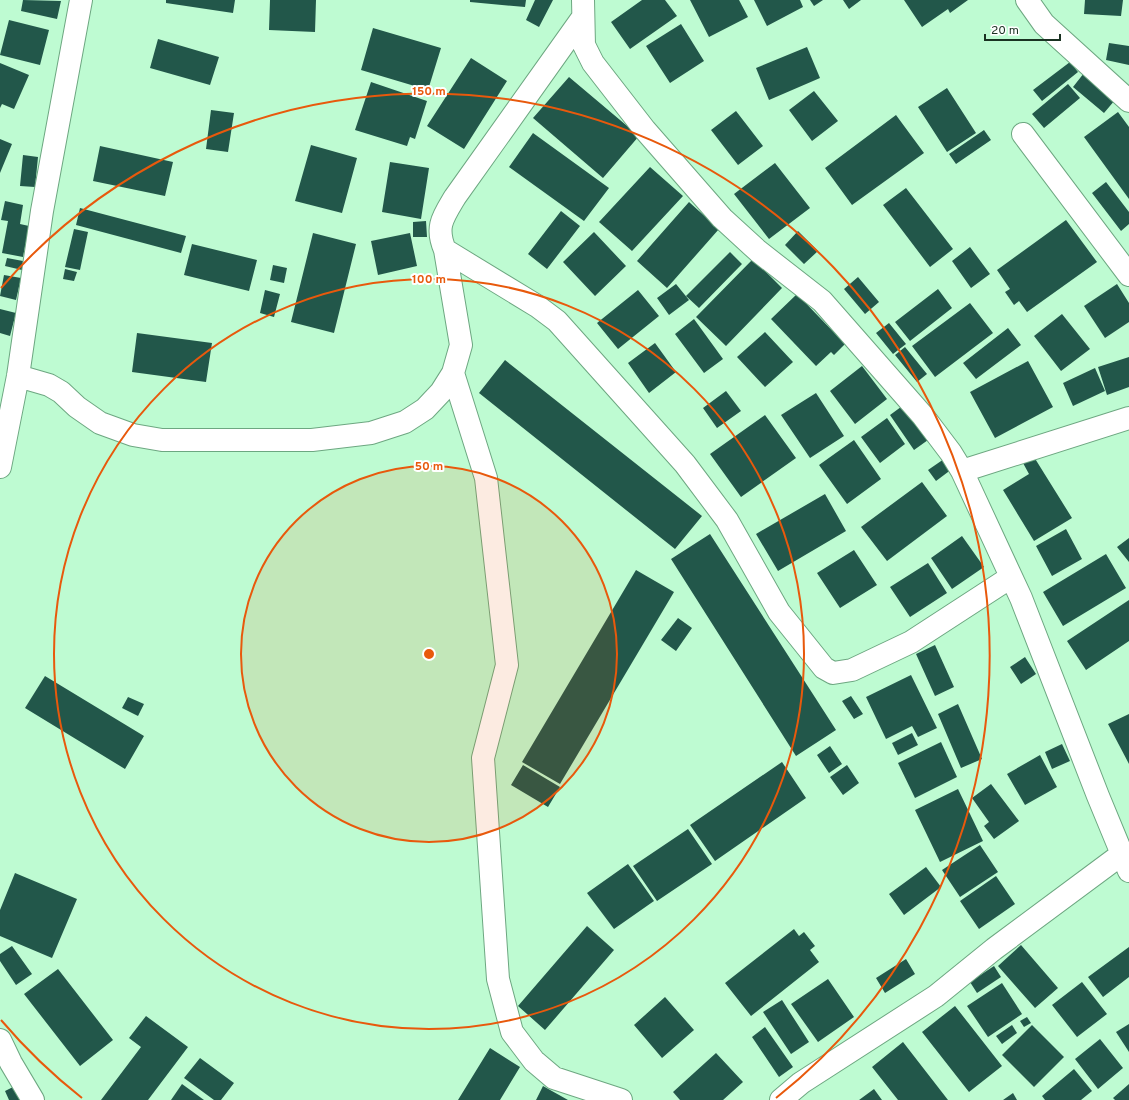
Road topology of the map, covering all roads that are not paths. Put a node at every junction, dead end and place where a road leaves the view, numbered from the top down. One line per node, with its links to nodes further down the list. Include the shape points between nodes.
1 (81, 0): 9 (street, via 42,211)
2 (1027, 0): 4 (street, via 1044,24)
3 (583, 8): 6 (street, via 442,218 440,238); 12 (street, via 584,45 593,62 645,130 722,218 758,251 822,301 923,416)
4 (1129, 101)
5 (1023, 134): 7 (street)
6 (445, 250): 8 (street, via 461,345); 13 (street, via 537,306 562,326 685,464 727,520 779,612 824,668 833,673 852,670 911,642)
7 (1129, 275)
8 (454, 373): 9 (street, via 425,409 405,422 371,433 312,440 162,440 133,435 100,423 61,392); 17 (street, via 486,478 507,665 483,758 498,979 512,1032 534,1062 554,1078)
9 (18, 376): 11 (street)
10 (1129, 418): 12 (street)
11 (0, 467)
12 (962, 470): 13 (street)
13 (1011, 577): 14 (street)
14 (1126, 862): 18 (street, via 994,949 936,996 801,1083)
15 (0, 1040): 16 (street)
16 (32, 1100)
17 (621, 1100)
18 (780, 1100)

